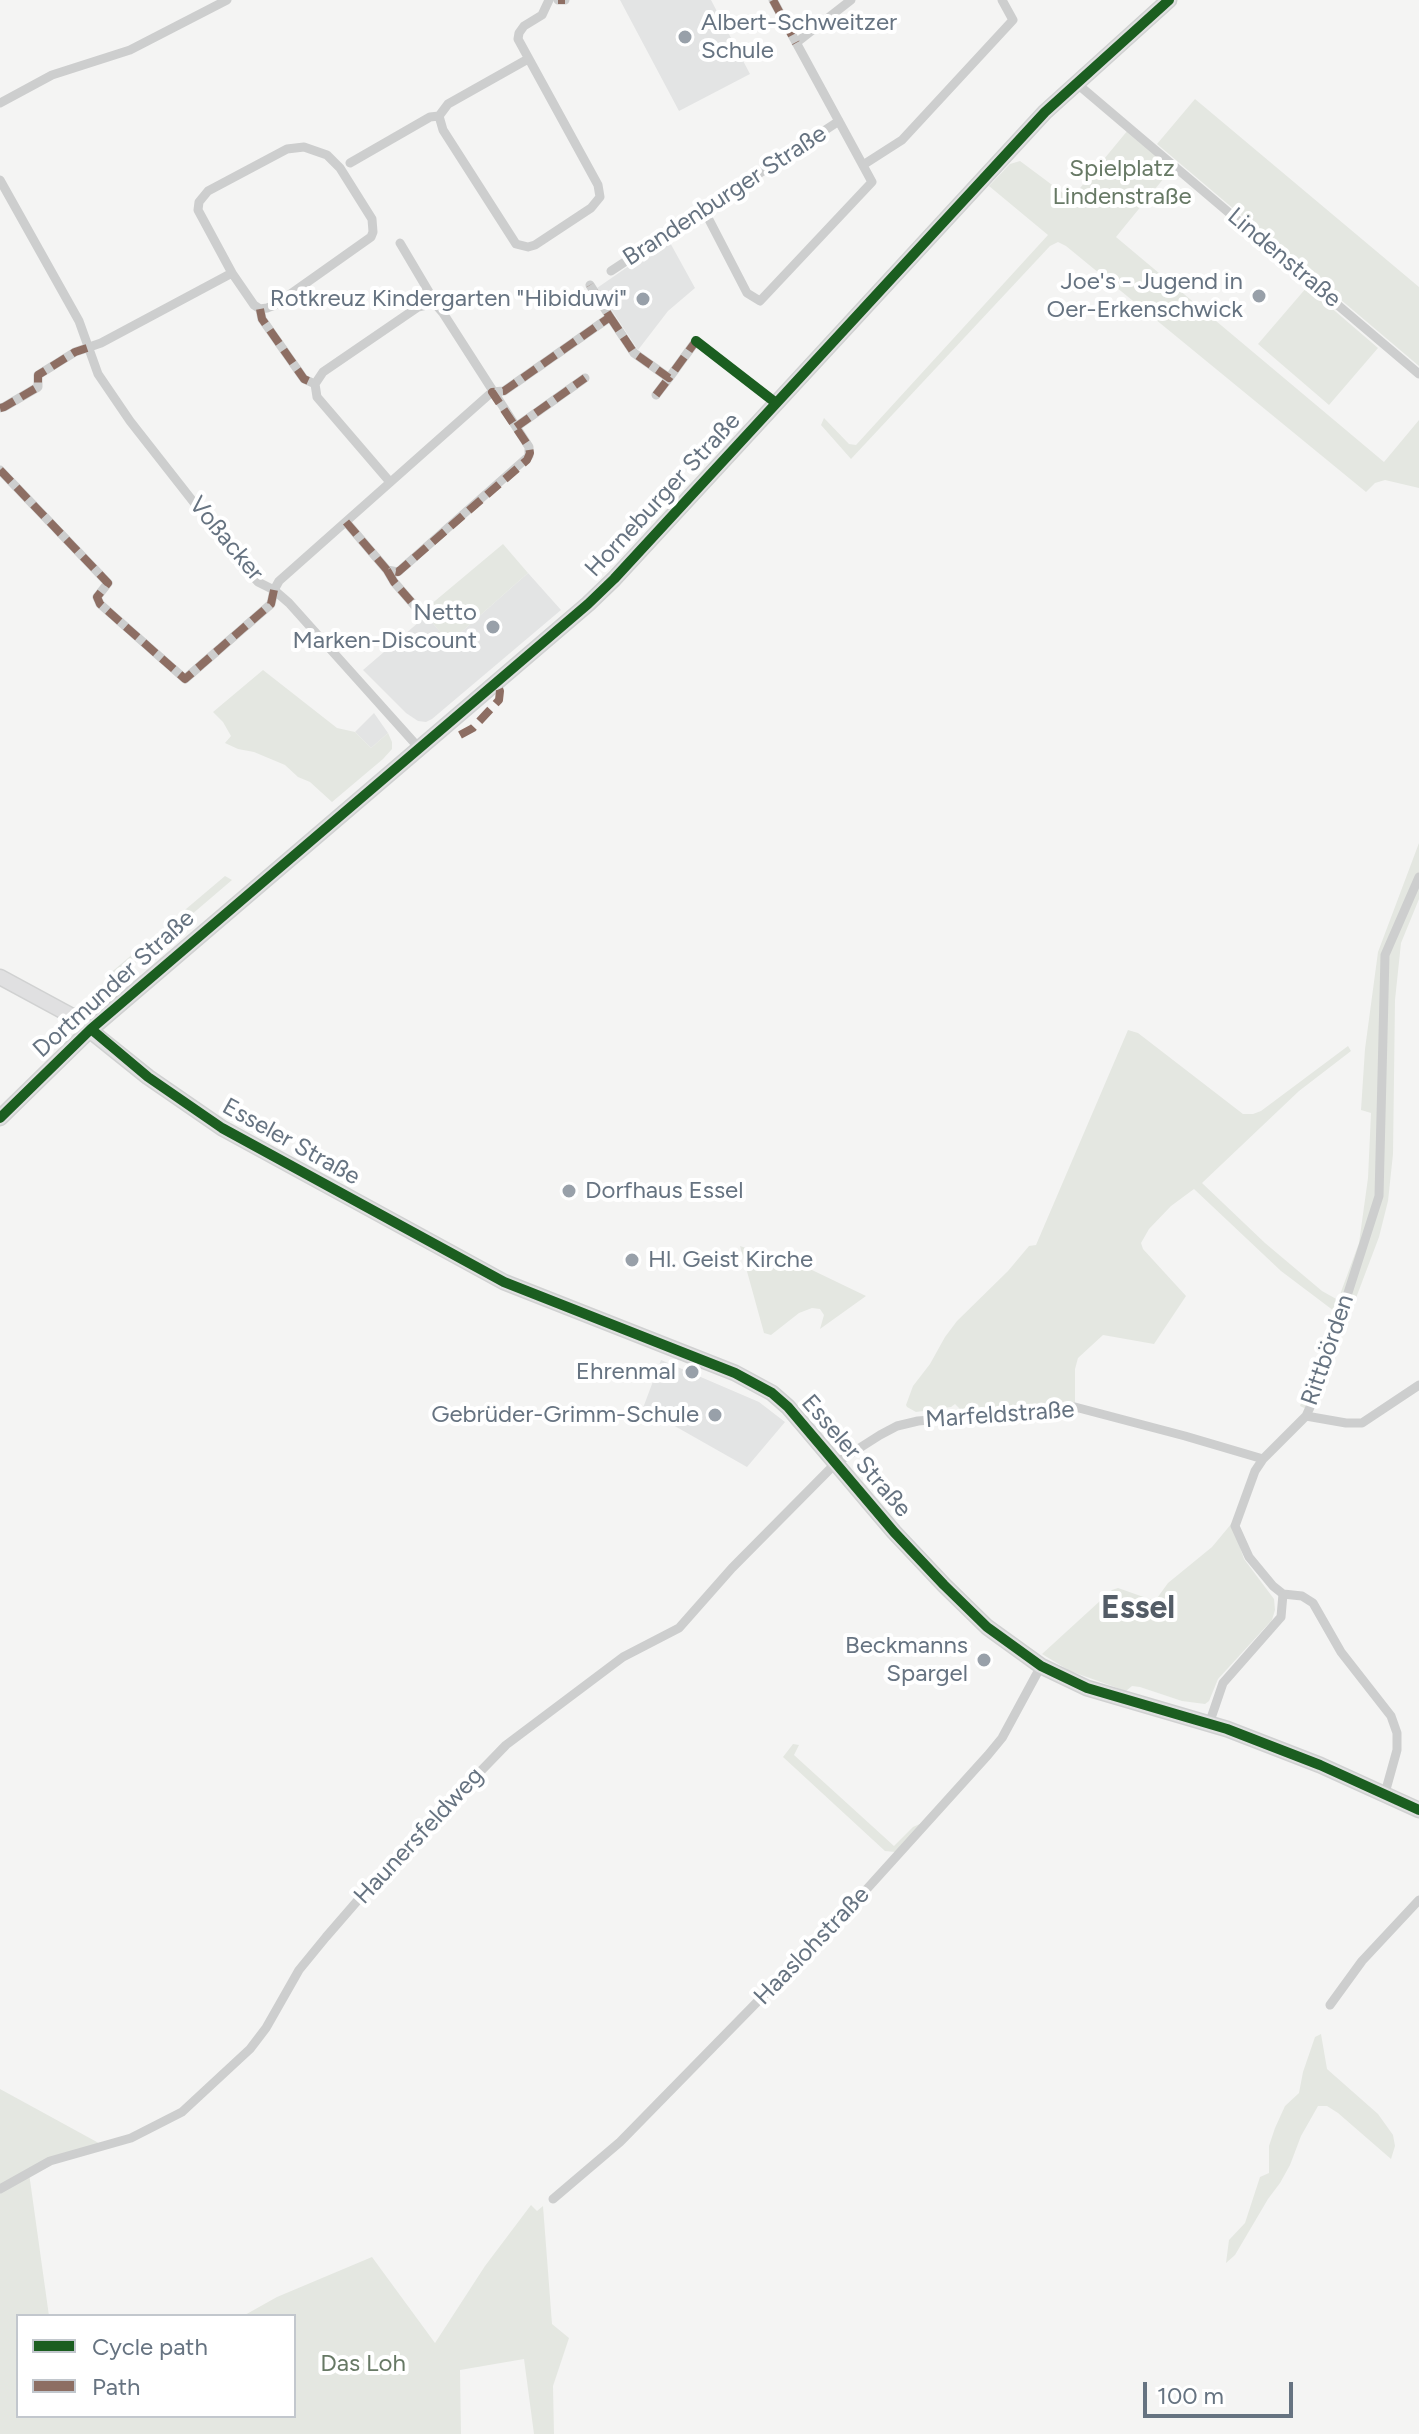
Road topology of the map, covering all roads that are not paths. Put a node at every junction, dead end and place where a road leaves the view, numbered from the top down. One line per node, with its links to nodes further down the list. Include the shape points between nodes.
1 (227, 0): 12 (street, via 130,50 52,75)
2 (549, 0): 10 (street, via 542,15 519,33)
3 (558, 0): 4 (street)
4 (565, 0)
5 (773, 0): 9 (street)
6 (851, 0): 9 (street)
7 (1002, 0): 16 (street, via 1013,20 902,140)
8 (1169, 0): 11 (main road, Horneburger Straße)
9 (796, 43): 14 (street)
10 (528, 59): 13 (street, via 448,104); 13 (street, via 600,191 596,204 554,233 528,247 516,244)
11 (1075, 82): 28 (street, Lindenstraße); 42 (main road, Horneburger Straße, via 614,579)
12 (0, 103)
13 (439, 116): 15 (street)
14 (839, 121): 16 (street); 18 (street, Brandenburger Straße)
15 (350, 163)
16 (863, 165): 18 (street, via 872,182 760,301 747,293)
17 (0, 180): 27 (street, Voßacker, via 79,321)
18 (704, 210): 20 (street, Brandenburger Straße)
19 (400, 243): 23 (street)
20 (611, 271)
21 (232, 273): 24 (street); 24 (street, via 201,217 202,197 287,149 304,147 327,155 372,219 373,232 275,305); 27 (street)
22 (590, 285): 25 (street)
23 (431, 304): 31 (street, via 418,307 323,372); 32 (street, via 443,313)
24 (260, 309): 31 (street, via 304,379)
25 (610, 317): 30 (street, via 634,353); 32 (street, via 504,391)
26 (696, 341): 30 (street)
27 (87, 348): 34 (street, via 38,375 38,387); 40 (street, Voßacker, via 130,421 246,569)
28 (1419, 374)
29 (585, 378): 35 (street)
30 (669, 378): 33 (street)
31 (315, 384): 37 (street, via 317,397)
32 (492, 392): 35 (street); 37 (street)
33 (656, 395)
34 (0, 408)
35 (516, 427): 39 (street, via 530,450 527,460 404,568)
36 (0, 470): 40 (street, via 108,583 97,597 100,604 185,679 271,604)
37 (390, 482): 38 (street)
38 (346, 522): 39 (street); 40 (street)
39 (387, 570): 41 (street)
40 (274, 590): 42 (street, Voßacker)
41 (421, 613)
42 (419, 748): 44 (main road, Horneburger Straße)
43 (1419, 877): 49 (street, Rittbörden, via 1385,955 1379,1196)
44 (221, 916): 46 (main road, Dortmunder Straße)
45 (0, 977): 46 (main road, Esseler Straße)
46 (91, 1029): 47 (main road, Dortmunder Straße); 51 (main road, Esseler Straße, via 222,1128 504,1282 768,1390)
47 (0, 1118)
48 (1419, 1385): 49 (street, via 1362,1423)
49 (1306, 1416): 50 (street, Rittbörden)
50 (1263, 1459): 51 (street, Marfeldstraße, via 1075,1407 918,1421 897,1426); 52 (street, Rittbörden, via 1235,1526 1249,1557)
51 (836, 1463): 53 (main road, Esseler Straße, via 976,1617); 59 (street, Haunersfeldweg, via 679,1628 623,1657 506,1745 326,1937 250,2049 182,2112 131,2138 50,2161)
52 (1283, 1594): 54 (street, via 1281,1617 1223,1683); 55 (street, Rittbörden, via 1313,1603 1341,1652 1391,1716 1397,1750)
53 (1041, 1666): 54 (main road, Esseler Straße, via 1087,1688); 60 (street, Haaslohstraße, via 1002,1738 856,1901 620,2142)
54 (1209, 1724): 55 (main road, Esseler Straße)
55 (1385, 1793): 56 (main road, Esseler Straße)
56 (1419, 1810)
57 (1419, 1900): 58 (street, via 1362,1961)
58 (1330, 2005)
59 (0, 2189)
60 (553, 2199)

